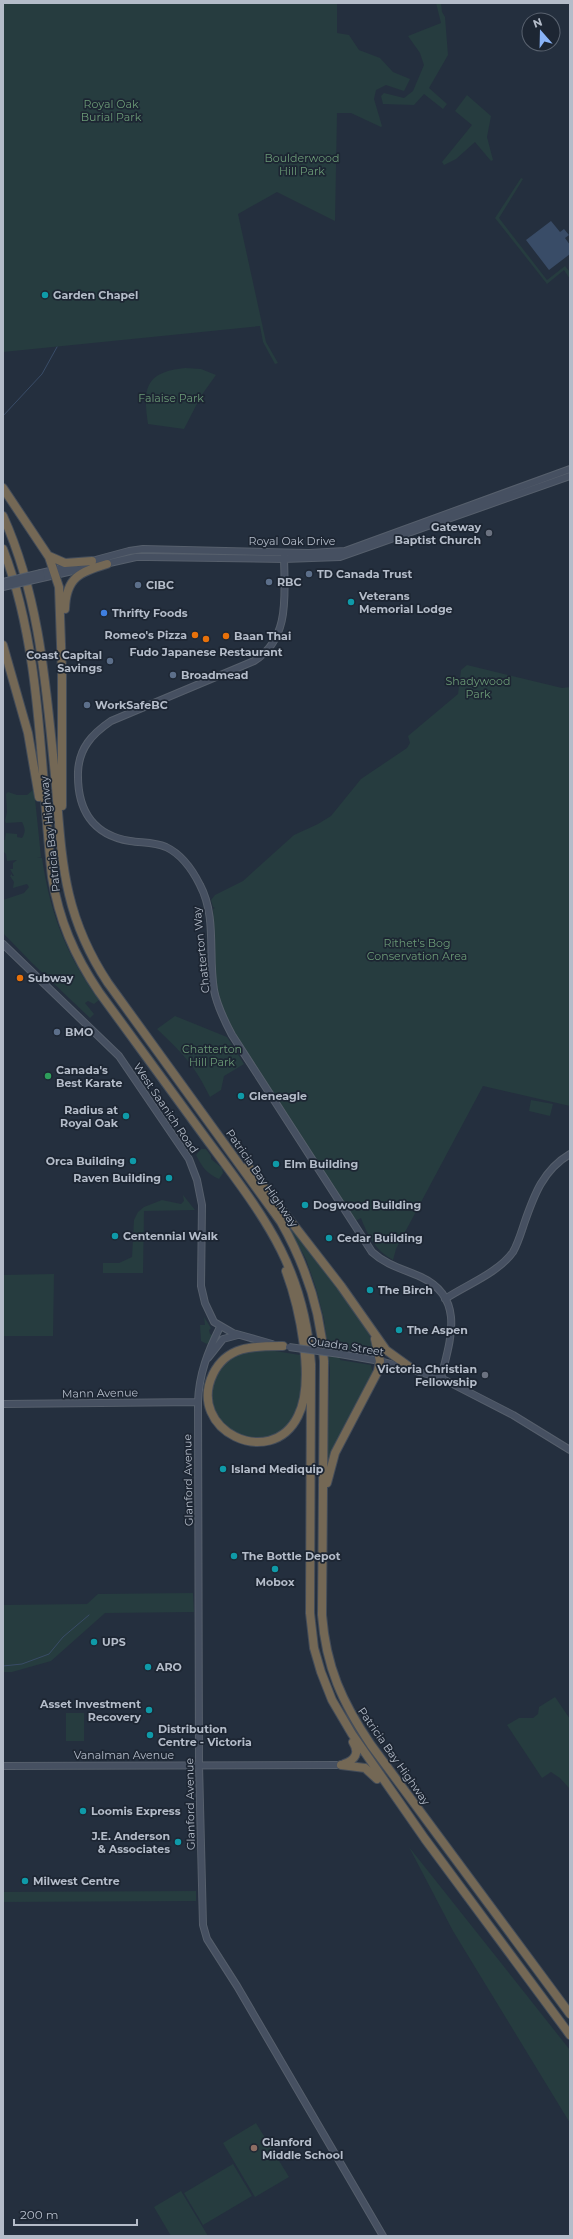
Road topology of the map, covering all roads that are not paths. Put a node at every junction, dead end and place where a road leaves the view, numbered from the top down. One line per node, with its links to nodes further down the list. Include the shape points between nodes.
1 (570, 469): 7 (main road, Royal Oak Drive, via 345,551)
2 (570, 476): 7 (main road, Royal Oak Drive, via 356,553 328,558)
3 (3, 488): 6 (highway)
4 (3, 516): 16 (highway, Patricia Bay Highway, via 23,568 40,644)
5 (3, 549): 18 (highway, Patricia Bay Highway, via 14,582 30,659 52,877 62,921)
6 (47, 554): 8 (highway, via 54,560 65,563); 10 (highway)
7 (284, 556): 8 (main road, Royal Oak Drive, via 143,549); 9 (main road, Royal Oak Drive, via 136,557); 22 (main road, Chatterton Way, via 283,616 280,632 273,645 254,661 111,721 98,730 89,739 78,764 79,798 85,813 101,831 111,836 165,847 180,857 194,874 205,896 208,909 217,1002 232,1035 372,1252 392,1266 428,1281)
8 (92, 561): 10 (main road, Royal Oak Drive)
9 (107, 564): 10 (main road, Royal Oak Drive); 15 (highway, via 81,573 72,581 67,591)
10 (55, 572): 11 (main road, Royal Oak Drive); 15 (highway, via 61,618)
11 (42, 575): 12 (main road, Royal Oak Drive, bridge); 13 (main road, Royal Oak Drive, bridge)
12 (3, 582)
13 (3, 587)
14 (3, 645): 18 (highway, via 33,754 46,865 54,907)
15 (62, 673): 16 (highway)
16 (64, 877): 19 (highway, Patricia Bay Highway, via 72,912 90,954)
17 (3, 944): 24 (main road, West Saanich Road, via 119,1056 189,1159 202,1205 201,1286 211,1316)
18 (71, 946): 21 (highway, Patricia Bay Highway, via 99,992)
19 (165, 1061): 23 (highway, via 174,1068); 34 (highway, Patricia Bay Highway, via 281,1222 298,1253 314,1296 324,1362)
20 (570, 1154): 22 (main road, via 551,1168 539,1184 519,1240 509,1257 500,1266)
21 (253, 1202): 26 (highway, via 278,1252 292,1290 302,1338 305,1385 299,1416 282,1434 259,1442 245,1441 232,1436 221,1427 210,1408 209,1386 214,1371 226,1357 242,1349 252,1346); 35 (highway, Patricia Bay Highway, via 288,1262 300,1292 307,1323 312,1388 309,1596)
22 (445, 1299): 30 (main road, Chatterton Way, via 453,1327)
23 (365, 1321): 27 (highway, via 377,1342); 29 (highway, via 386,1350)
24 (220, 1327): 25 (main road, Quadra Street); 28 (main road, Glanford Avenue)
25 (238, 1335): 26 (main road, Quadra Street); 28 (main road, via 223,1339)
26 (286, 1347): 27 (main road, Quadra Street, bridge)
27 (380, 1361): 29 (main road, Quadra Street); 34 (highway, via 374,1380 335,1453 328,1475 325,1568)
28 (204, 1363): 31 (main road, Glanford Avenue)
29 (410, 1368): 30 (main road, Quadra Street)
30 (441, 1378): 33 (main road, Quadra Street, via 512,1415)
31 (198, 1402): 32 (main road, Mann Avenue); 36 (main road, Glanford Avenue)
32 (3, 1404)
33 (570, 1450)
34 (321, 1601): 40 (highway, Patricia Bay Highway, via 323,1632 329,1662 338,1688 357,1725)
35 (314, 1648): 37 (highway, via 316,1667 325,1691 356,1747 355,1757); 39 (highway, Patricia Bay Highway, via 332,1700 352,1734 392,1794)
36 (199, 1765): 37 (main road, Vanalman Avenue); 38 (main road, Vanalman Avenue); 42 (main road, Glanford Avenue, via 204,1932)
37 (341, 1765): 39 (highway, via 360,1766 370,1771 454,1884)
38 (3, 1766)
39 (474, 1905): 41 (highway, Patricia Bay Highway)
40 (570, 2014)
41 (570, 2035)
42 (384, 2236)

